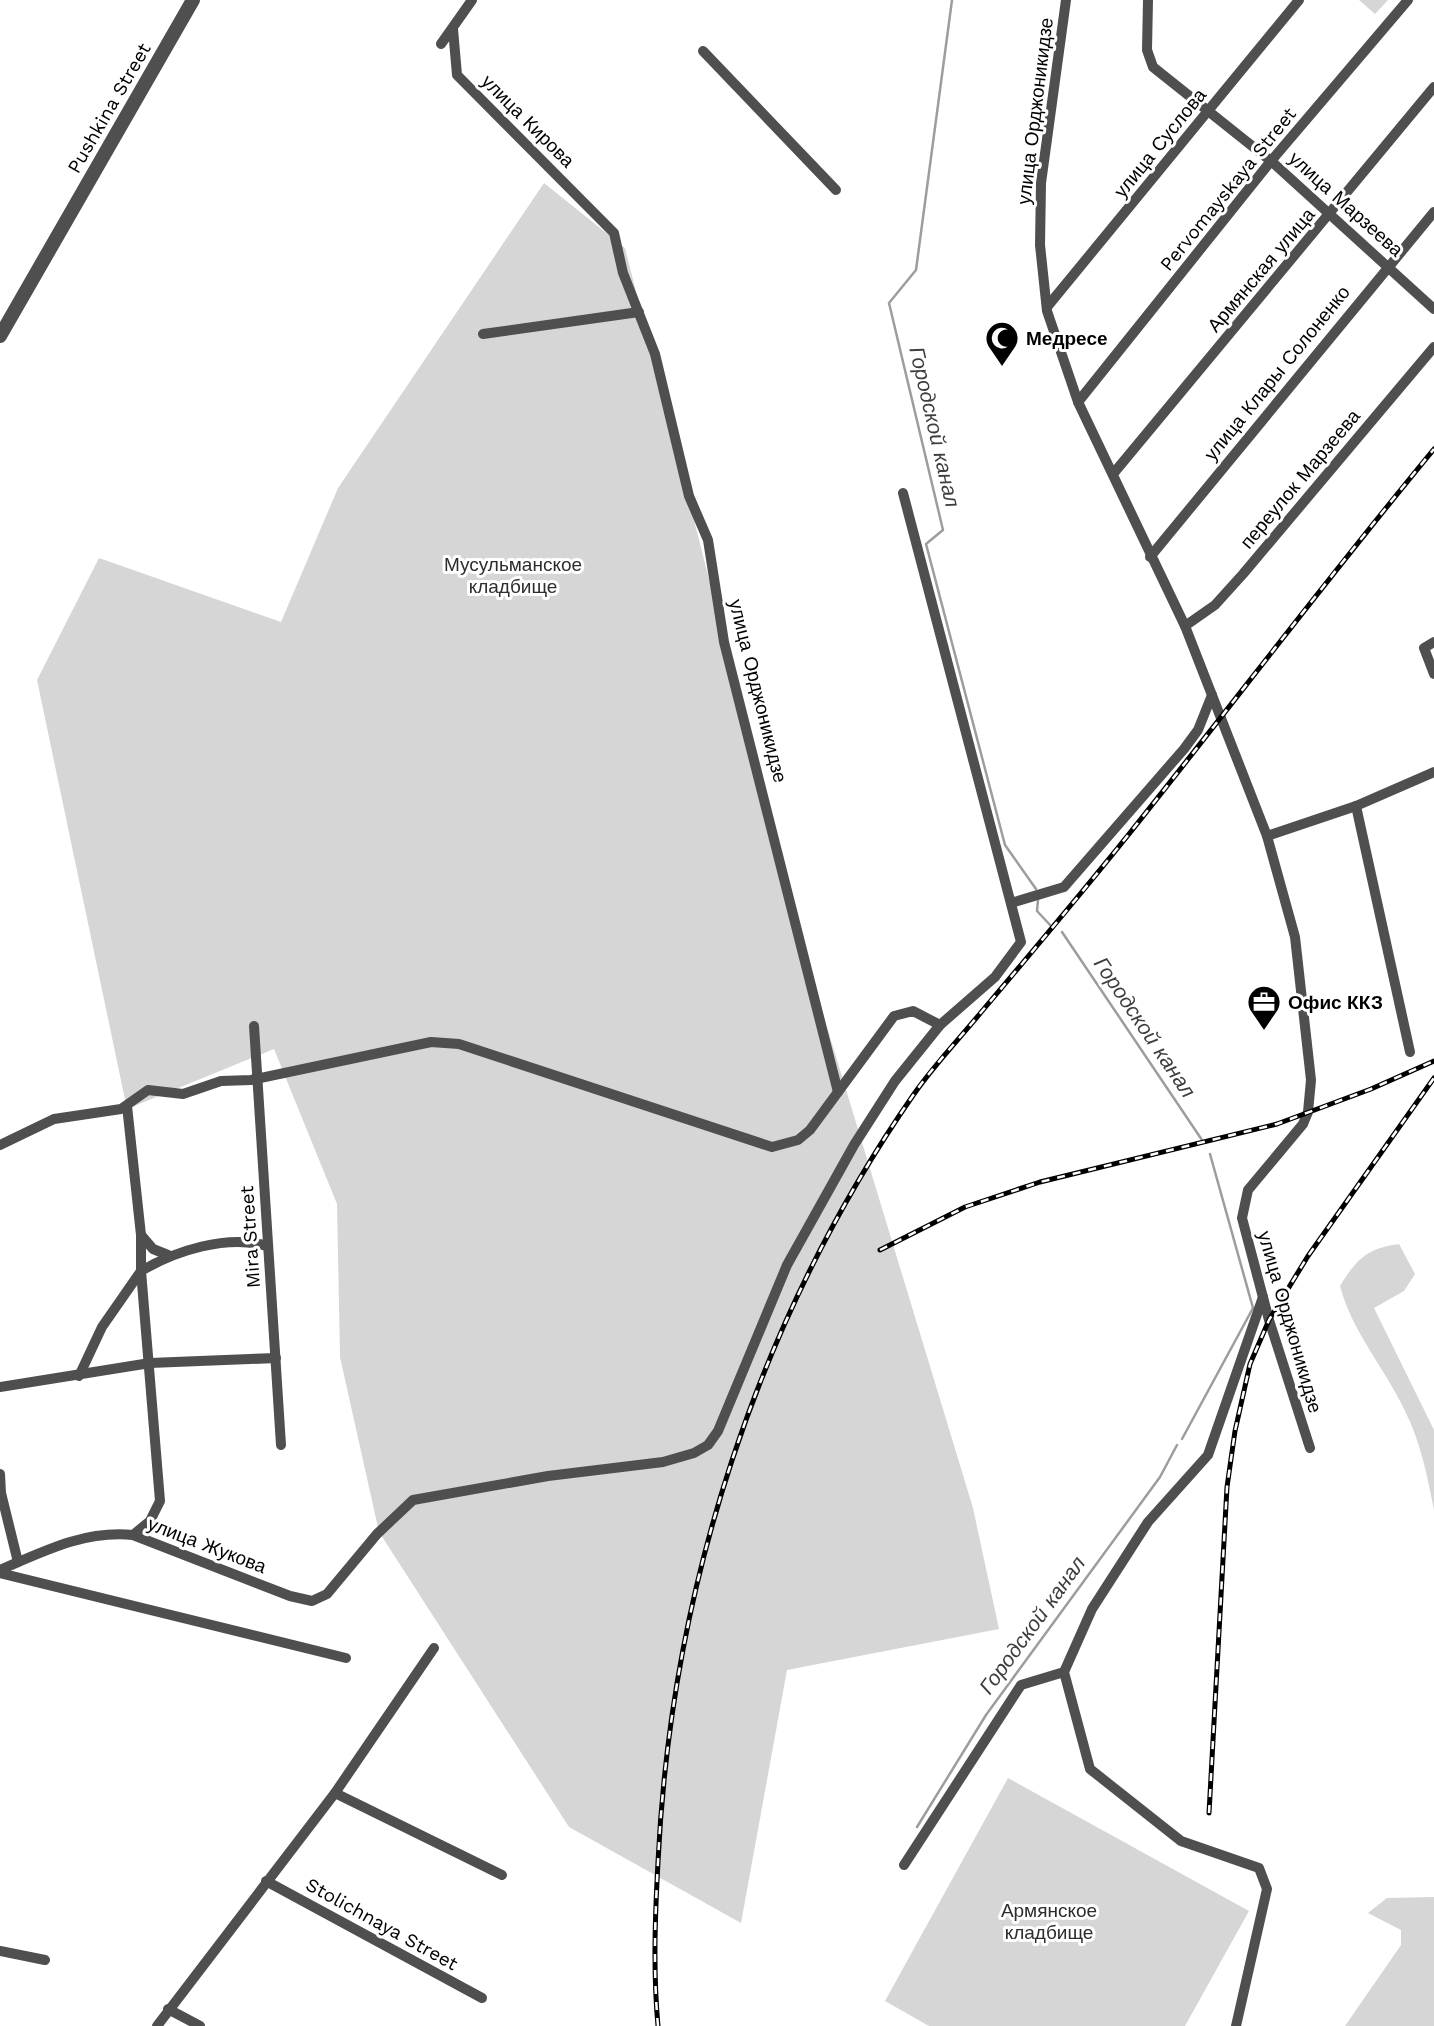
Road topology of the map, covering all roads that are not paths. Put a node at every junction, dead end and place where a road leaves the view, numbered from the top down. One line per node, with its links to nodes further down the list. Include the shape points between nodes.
1 (193, 0): 22 (street, Pushkina Street)
2 (472, 0): 7 (street)
3 (1066, 0): 18 (street, улица Орджоникидзе, via 1041,183 1040,245)
4 (1148, 0): 11 (street, улица Марзеева, via 1147,50 1153,67)
5 (1299, 0): 11 (street, улица Суслова)
6 (1408, 0): 12 (street, Pervomayskaya Street)
7 (453, 29): 8 (street); 16 (street, улица Кирова, via 457,75)
8 (441, 44)
9 (703, 51): 13 (street)
10 (1434, 87): 15 (street, Армянская улица)
11 (1208, 112): 12 (street, улица Марзеева); 18 (street, улица Суслова)
12 (1271, 161): 15 (street, улица Марзеева); 24 (street, Pervomayskaya Street)
13 (836, 190)
14 (1434, 212): 17 (street, улица Клары Солоненко)
15 (1331, 214): 17 (street, улица Марзеева); 25 (street, Армянская улица)
16 (607, 224): 20 (street, улица Орджоникидзе, via 614,233)
17 (1388, 264): 19 (street, улица Марзеева); 27 (street, улица Клары Солоненко)
18 (1047, 307): 24 (street, улица Орджоникидзе)
19 (1434, 309)
20 (639, 312): 21 (street); 40 (street, улица Орджоникидзе, via 655,354 688,496 708,540 724,642)
21 (483, 334)
22 (0, 336)
23 (1434, 347): 28 (street, переулок Марзеева, via 1242,574 1215,604)
24 (1078, 402): 25 (street, улица Орджоникидзе)
25 (1113, 474): 27 (street, улица Орджоникидзе)
26 (903, 493): 35 (street)
27 (1150, 557): 28 (street, улица Орджоникидзе)
28 (1185, 626): 31 (street, улица Орджоникидзе)
29 (1434, 642): 30 (street, via 1424,648)
30 (1434, 674)
31 (1212, 695): 34 (street, улица Орджоникидзе); 35 (street, via 1191,740 1064,887)
32 (1434, 772): 33 (street)
33 (1356, 806): 34 (street); 38 (street)
34 (1267, 836): 47 (street, улица Орджоникидзе, via 1295,937 1311,1080 1303,1124 1248,1190 1246,1199 1242,1218)
35 (1011, 903): 37 (street, via 1021,942 995,977)
36 (254, 1026): 39 (street, Mira Street)
37 (940, 1026): 40 (street, via 913,1011 894,1016); 55 (street, улица Жукова, via 895,1081 786,1265 718,1431 708,1445 663,1462 426,1496 402,1508 327,1594 312,1601 290,1597)
38 (1410, 1052)
39 (257, 1079): 40 (street, via 412,1044 459,1044 772,1147 798,1140 810,1130); 41 (street, via 221,1081 183,1094 148,1090); 44 (street, Mira Street)
40 (838, 1091)
41 (127, 1106): 42 (street, via 54,1119); 43 (street)
42 (0, 1145)
43 (141, 1236): 45 (street, via 153,1250); 46 (street)
44 (267, 1245): 45 (street, via 230,1243); 48 (street, Mira Street)
45 (169, 1255): 46 (street)
46 (141, 1271): 49 (street); 50 (street, via 102,1327)
47 (1263, 1297): 53 (street, улица Орджоникидзе); 60 (street, via 1208,1455 1148,1522 1092,1609)
48 (276, 1358): 49 (street); 52 (street, Mira Street)
49 (150, 1363): 50 (street); 55 (street, via 160,1501 150,1521)
50 (79, 1376): 51 (street)
51 (0, 1387)
52 (281, 1445)
53 (1310, 1448)
54 (0, 1474): 56 (street)
55 (133, 1535): 56 (street, улица Жукова, via 85,1536)
56 (18, 1562): 57 (street, улица Жукова)
57 (0, 1572): 59 (street, улица Жукова)
58 (434, 1648): 61 (street)
59 (346, 1658)
60 (1064, 1672): 62 (street, via 1021,1685); 71 (street, via 1090,1769 1181,1841 1259,1868 1267,1889)
61 (335, 1793): 63 (street); 64 (street)
62 (904, 1865)
63 (502, 1875)
64 (267, 1881): 67 (street, Stolichnaya Street); 68 (street)
65 (0, 1951): 66 (street)
66 (45, 1960)
67 (482, 1998)
68 (169, 2009): 69 (street); 70 (street)
69 (156, 2026)
70 (200, 2026)
71 (1236, 2026)

